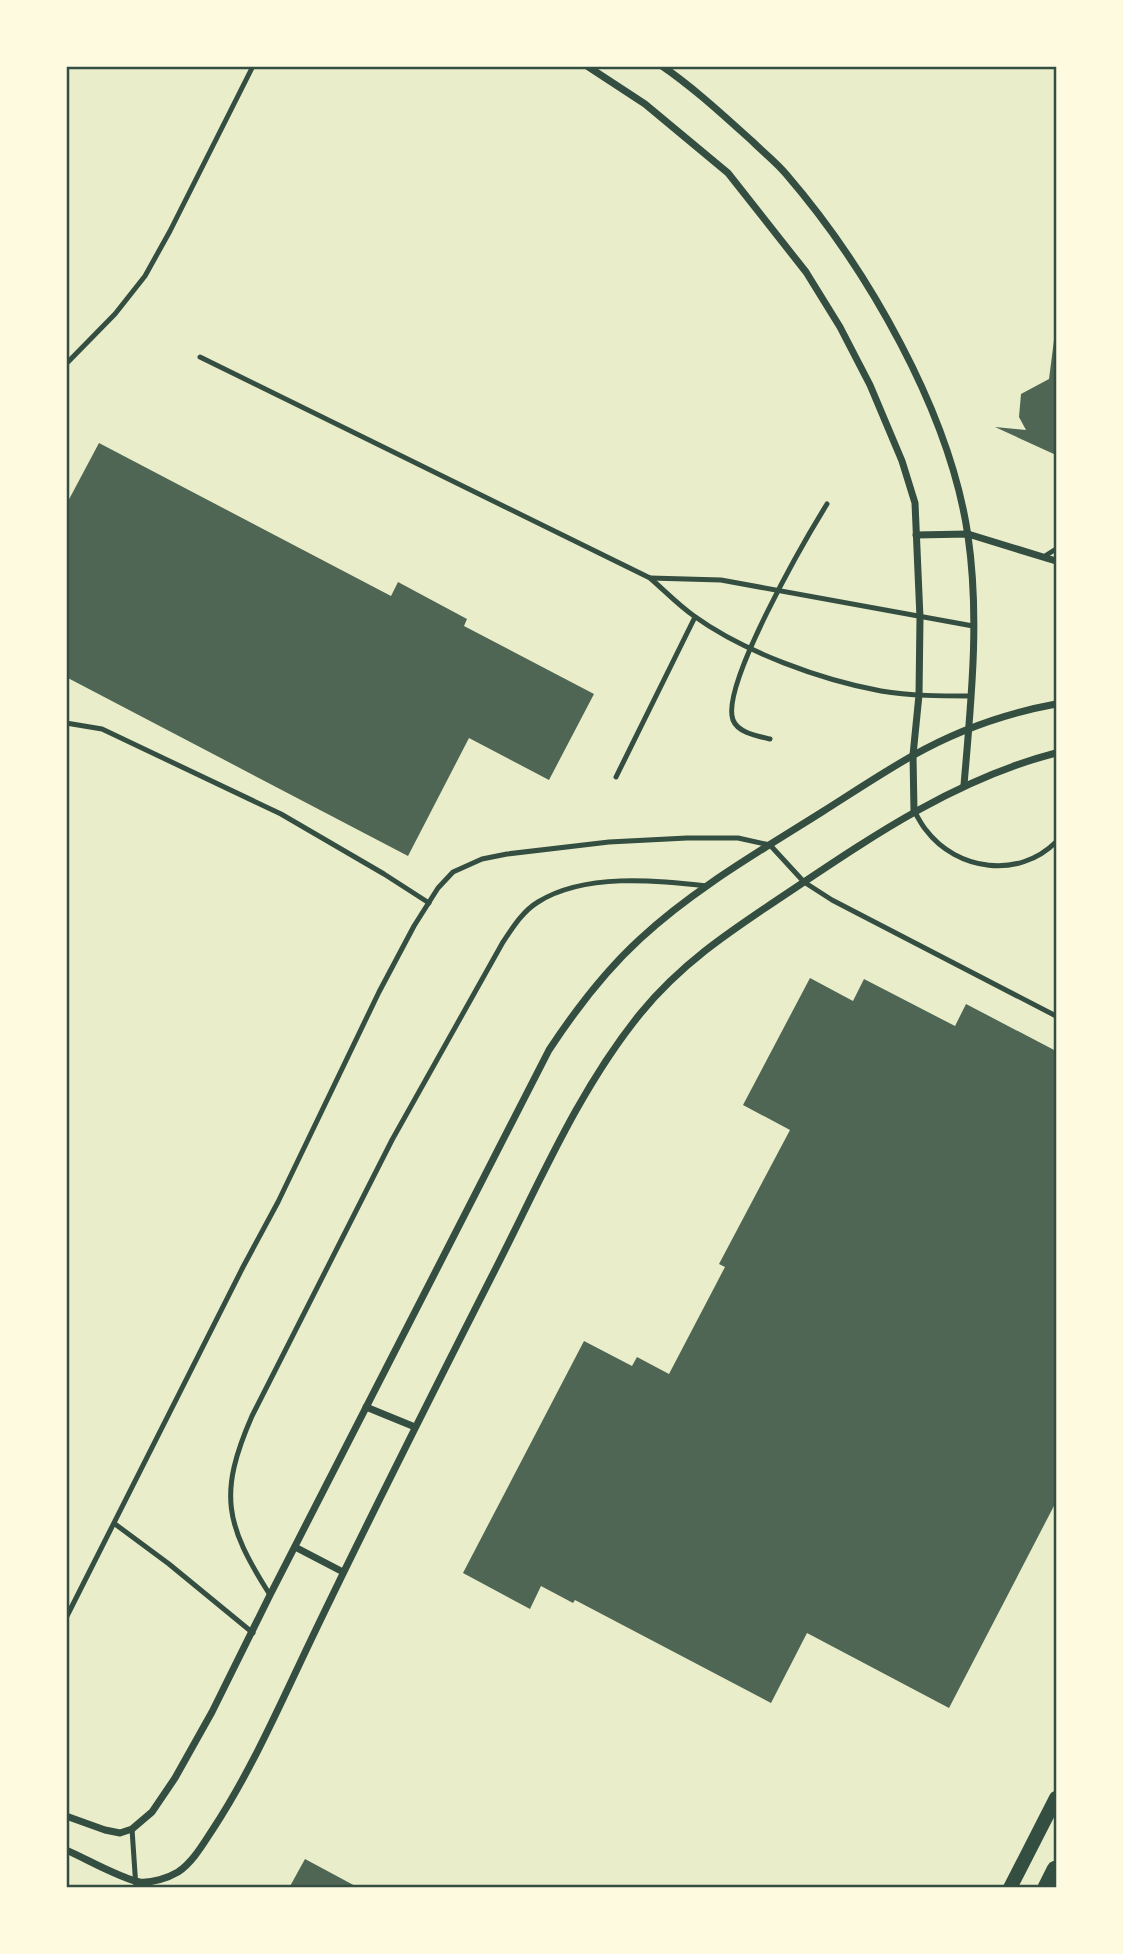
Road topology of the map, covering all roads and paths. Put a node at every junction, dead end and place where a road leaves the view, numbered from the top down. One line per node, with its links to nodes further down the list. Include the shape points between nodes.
1 (253, 66): 5 (lane, via 145,276)
2 (587, 66): 8 (street, via 646,104 728,173 806,272 870,385 915,503)
3 (662, 66): 7 (street, via 785,172 866,285 930,408 951,465)
4 (200, 357): 12 (lane)
5 (66, 364)
6 (827, 504): 13 (lane)
7 (968, 534): 8 (street); 10 (street); 16 (street)
8 (916, 536): 15 (street)
9 (1056, 549): 10 (lane)
10 (1045, 556): 11 (street)
11 (1056, 561)
12 (650, 578): 13 (lane, via 721,580); 14 (lane)
13 (779, 589): 15 (lane); 17 (lane)
14 (695, 617): 17 (lane); 26 (lane)
15 (920, 618): 16 (lane); 18 (street)
16 (973, 626): 19 (street)
17 (751, 649): 18 (lane, via 827,678); 23 (lane, via 731,703 733,722)
18 (919, 695): 19 (lane); 25 (street)
19 (971, 696): 22 (street)
20 (1056, 704): 22 (street)
21 (66, 723): 33 (lane, via 102,729 281,814)
22 (968, 729): 25 (street); 27 (street)
23 (770, 739)
24 (1056, 753): 27 (street)
25 (913, 755): 28 (street); 30 (street)
26 (616, 777)
27 (964, 785): 28 (street)
28 (914, 811): 29 (lane, via 943,846 992,866 1012,866 1035,858); 31 (street)
29 (1056, 842)
30 (770, 845): 31 (lane); 32 (street); 33 (lane, via 738,838 687,838 507,854 453,872)
31 (804, 882): 34 (lane, via 860,916); 36 (street, via 691,960 615,1048 564,1134)
32 (707, 886): 35 (street, via 640,940 577,1007 549,1050); 40 (lane, via 626,880 566,890 536,903 503,942 392,1140 237,1451 229,1500 234,1524)
33 (429, 903): 37 (lane, via 379,992)
34 (1056, 1016)
35 (366, 1407): 36 (street); 38 (street)
36 (415, 1427): 39 (street)
37 (115, 1524): 41 (lane); 42 (lane)
38 (295, 1547): 39 (street); 40 (street)
39 (343, 1572): 48 (street, via 266,1734 196,1855 180,1871)
40 (270, 1595): 42 (street)
41 (66, 1618)
42 (253, 1633): 45 (street, via 175,1779 152,1812)
43 (1056, 1798): 49 (main road)
44 (66, 1816): 45 (street, via 120,1833)
45 (132, 1829): 48 (lane)
46 (66, 1850): 48 (street)
47 (1056, 1870): 50 (highway)
48 (136, 1885)
49 (1010, 1888)
50 (1047, 1888)

